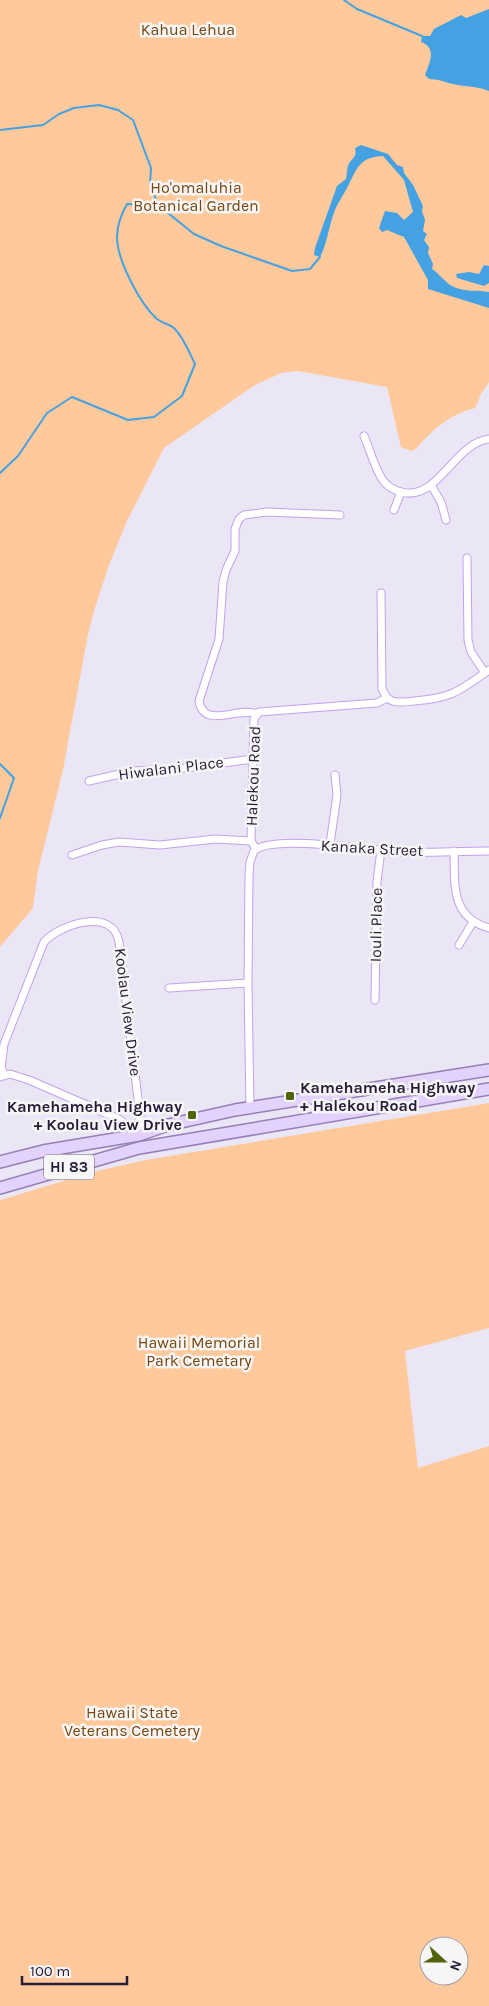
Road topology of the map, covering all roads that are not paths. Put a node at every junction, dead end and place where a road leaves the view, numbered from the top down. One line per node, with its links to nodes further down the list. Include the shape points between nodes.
1 (364, 436): 4 (street, via 381,476)
2 (489, 439): 3 (street, via 470,446)
3 (431, 485): 4 (street, via 417,492); 7 (street)
4 (401, 492): 5 (street)
5 (394, 510)
6 (340, 516): 12 (street, via 258,512 244,515 237,522 236,551 223,582 219,639 199,701 210,716 245,711)
7 (446, 520)
8 (467, 558): 10 (street, via 468,640 471,652)
9 (381, 593): 11 (street, via 382,689)
10 (487, 672): 11 (street, Halekou Road, via 460,691 442,698 395,702)
11 (387, 698): 12 (street, Halekou Road, via 377,703 264,710)
12 (257, 714): 13 (street, Halekou Road, via 254,719)
13 (253, 758): 15 (street, Hiwalani Place, via 178,769 126,772); 16 (street, Halekou Road)
14 (335, 776): 17 (street, via 338,795)
15 (89, 780)
16 (251, 841): 18 (street, Halekou Road); 22 (street, via 215,839 160,845 120,842)
17 (330, 844): 18 (street, Kanaka Street, via 264,845); 19 (street, Kanaka Street)
18 (256, 848): 26 (street, Halekou Road, via 249,870)
19 (381, 850): 20 (street, Kanaka Street); 28 (street, Iouli Place, via 377,882)
20 (454, 851): 21 (street, Kanaka Street); 23 (street, via 456,896)
21 (489, 851)
22 (72, 855)
23 (473, 922): 24 (street); 25 (street)
24 (489, 928)
25 (459, 945)
26 (248, 983): 27 (street); 34 (street, Halekou Road)
27 (169, 988)
28 (375, 1000)
29 (489, 1070): 31 (main road, HI 83)
30 (2, 1076): 36 (street, via 10,1074 29,1080 119,1119); 36 (street, Koolau View Drive, via 4,1044 44,942 63,928 96,921 104,923 114,930 119,942 139,1105)
31 (388, 1086): 33 (main road); 34 (main road, HI 83)
32 (489, 1089): 33 (main road, HI 83)
33 (391, 1105): 35 (main road, HI 83)
34 (250, 1109): 35 (main road); 36 (main road, HI 83, via 168,1125)
35 (252, 1129): 37 (main road, HI 83)
36 (139, 1135): 37 (main road); 38 (main road, HI 83, via 43,1151)
37 (140, 1148): 39 (main road, HI 83)
38 (0, 1162)
39 (0, 1188)

